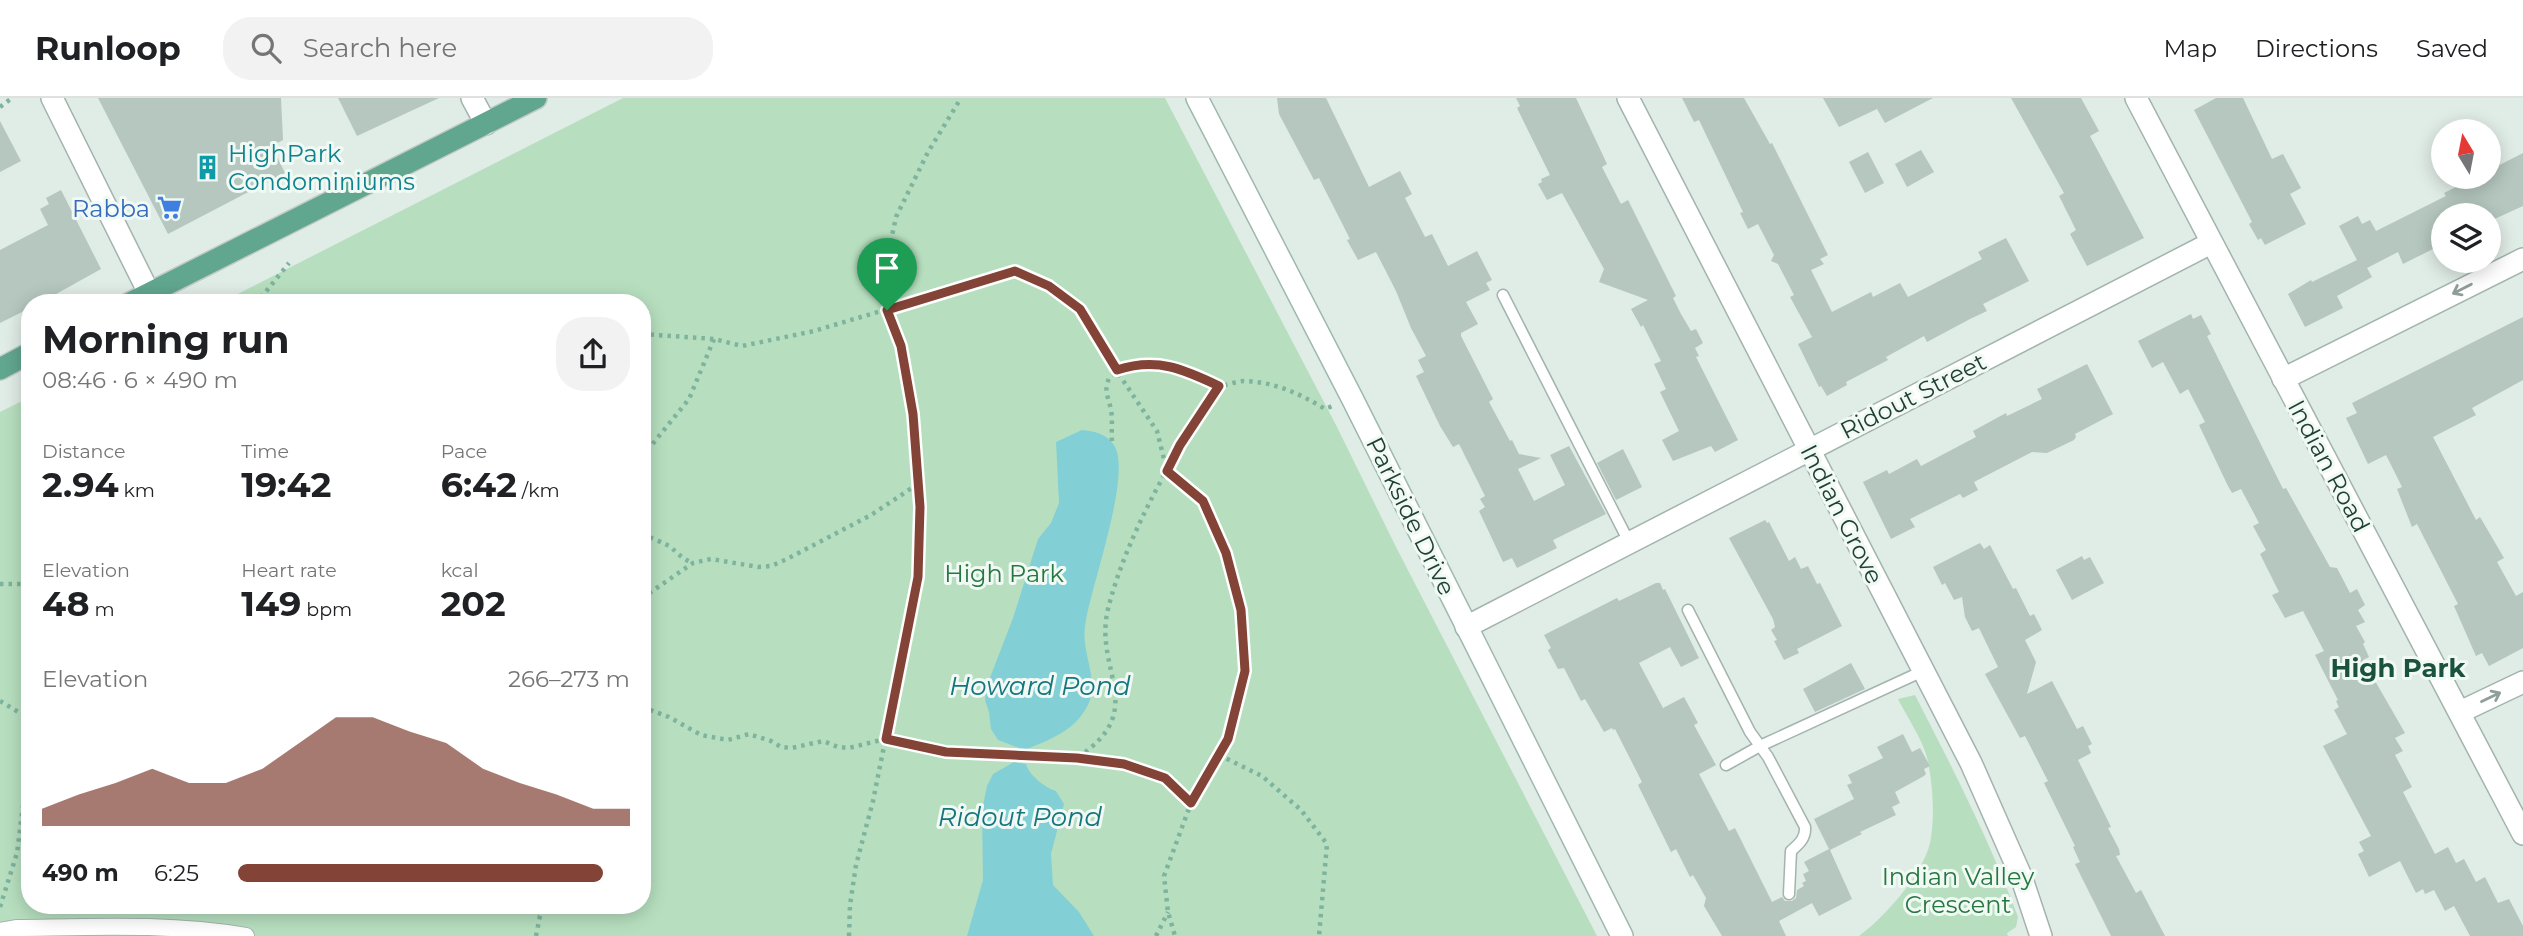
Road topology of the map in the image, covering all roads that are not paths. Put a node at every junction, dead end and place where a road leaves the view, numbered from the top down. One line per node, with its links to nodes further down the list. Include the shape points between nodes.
1 (52, 98): 10 (street)
2 (472, 98): 7 (street)
3 (537, 98): 7 (main road)
4 (1197, 98): 19 (street, Parkside Drive)
5 (1628, 98): 16 (street, Indian Grove)
6 (2136, 98): 8 (street, Indian Road)
7 (486, 124): 11 (main road)
8 (2211, 243): 15 (street, Indian Road); 16 (street, Ridout Street)
9 (2523, 259): 15 (street, one-way to 15)
10 (137, 294)
11 (147, 294)
12 (1503, 295): 17 (lane)
13 (21, 358): 14 (main road)
14 (0, 369)
15 (2283, 379): 22 (street, Indian Road)
16 (1809, 450): 17 (street, Ridout Street); 20 (street, Indian Grove)
17 (1630, 544): 19 (street, Ridout Street)
18 (1688, 610): 23 (lane)
19 (1466, 627): 29 (street, Parkside Drive)
20 (1923, 670): 23 (lane); 30 (street, Indian Grove, via 1999,821)
21 (2523, 682): 22 (street, one-way to 21)
22 (2460, 712): 25 (street, Indian Road)
23 (1760, 746): 24 (lane); 26 (lane, via 1805,827 1806,834 1791,850)
24 (1726, 765)
25 (2523, 834)
26 (1789, 894)
27 (0, 931): 28 (street, via 159,927)
28 (246, 936)
29 (1622, 936)
30 (2041, 936)

